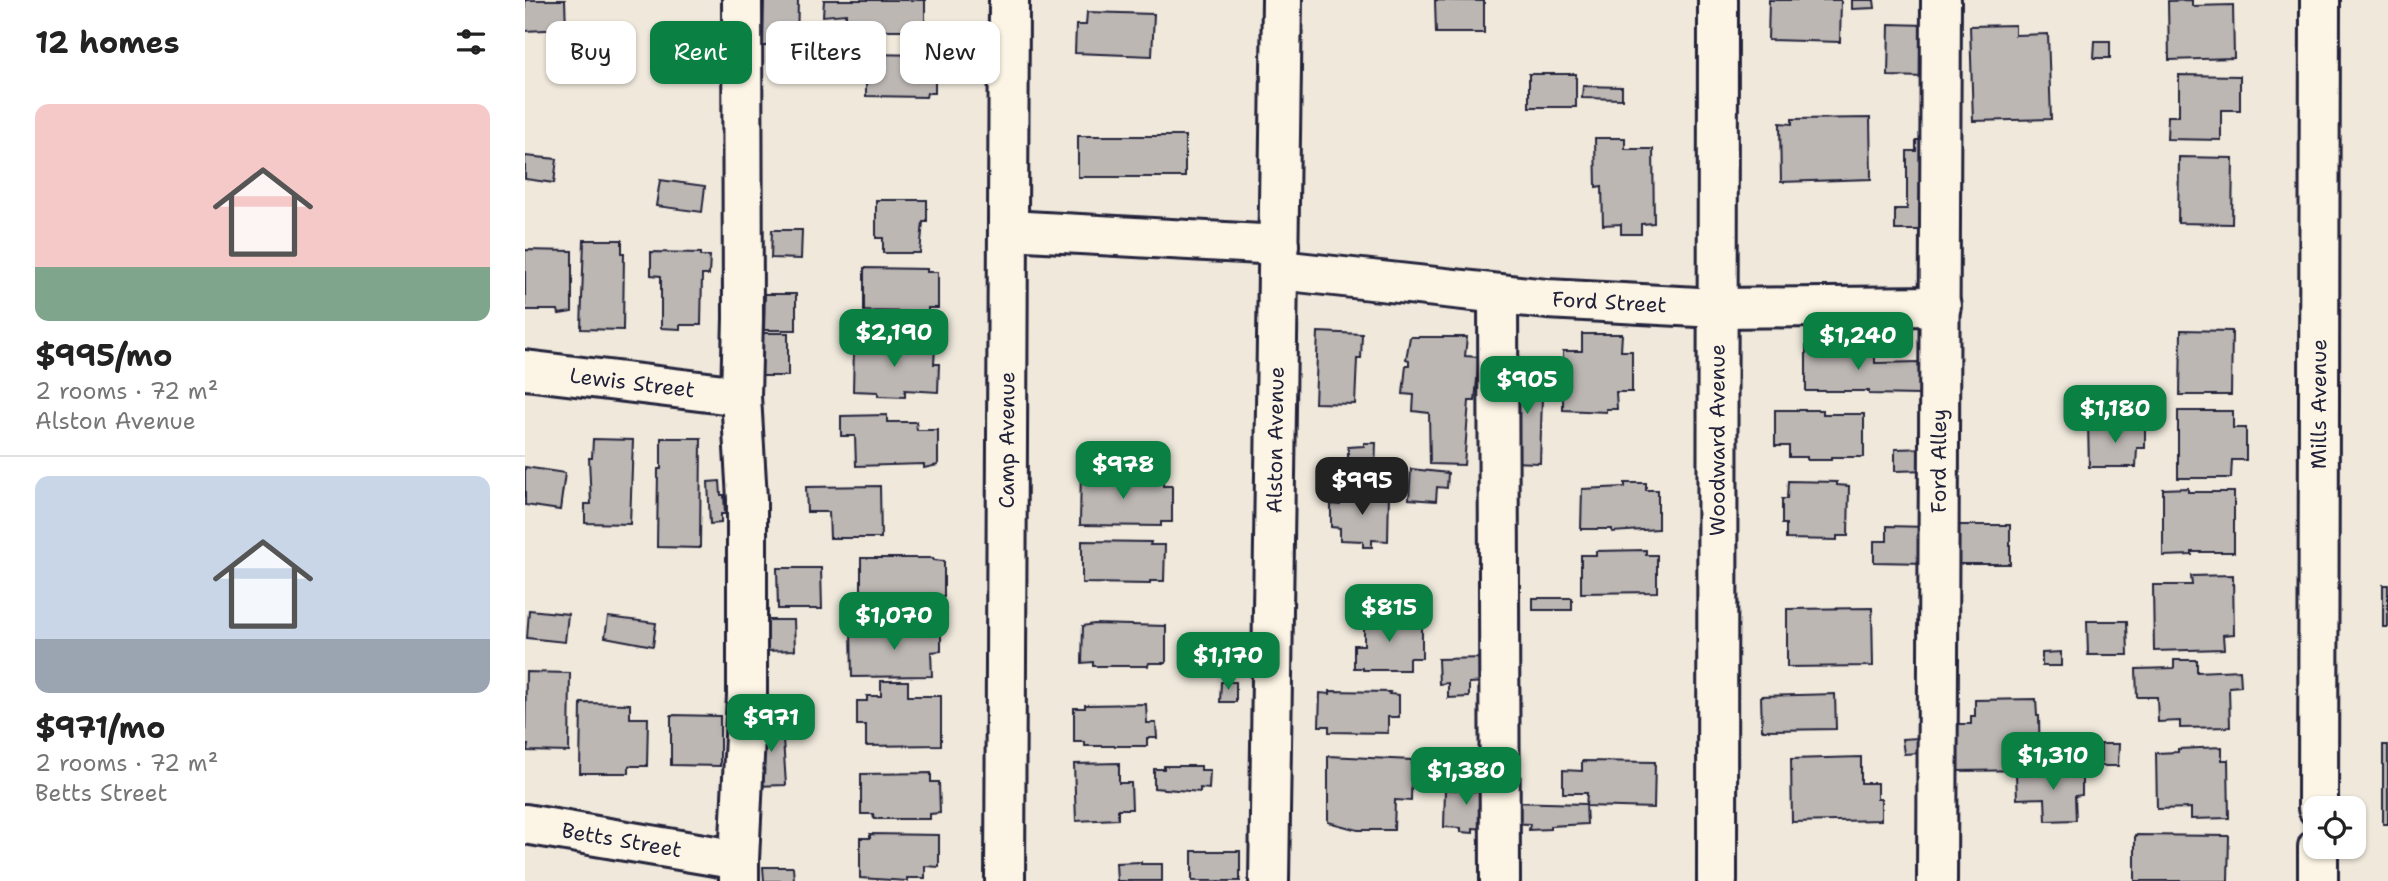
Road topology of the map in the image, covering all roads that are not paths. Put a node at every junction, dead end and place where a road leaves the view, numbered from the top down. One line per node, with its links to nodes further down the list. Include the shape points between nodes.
1 (742, 0): 13 (street)
2 (1009, 0): 7 (street, Camp Avenue)
3 (1282, 0): 8 (street, Alston Avenue)
4 (1718, 0): 11 (street, Woodward Avenue)
5 (1941, 0): 10 (street, Ford Alley)
6 (2320, 0): 14 (street, Mills Avenue)
7 (1008, 230): 8 (street, Ford Street); 18 (street, Camp Avenue)
8 (1279, 258): 9 (street, Ford Street); 19 (street, Alston Avenue)
9 (1498, 294): 11 (street, Ford Street); 20 (street)
10 (1941, 306): 11 (street, Ford Street); 22 (street, Ford Alley)
11 (1717, 308): 21 (street, Woodward Avenue)
12 (525, 370): 13 (street, Lewis Street)
13 (741, 396): 17 (street, via 747,499 747,667)
14 (2318, 796)
15 (525, 824): 17 (street, Betts Street)
16 (2318, 859): 23 (street)
17 (739, 870)
18 (1005, 881)
19 (1269, 881)
20 (1500, 881)
21 (1717, 881)
22 (1937, 881)
23 (2318, 881)

